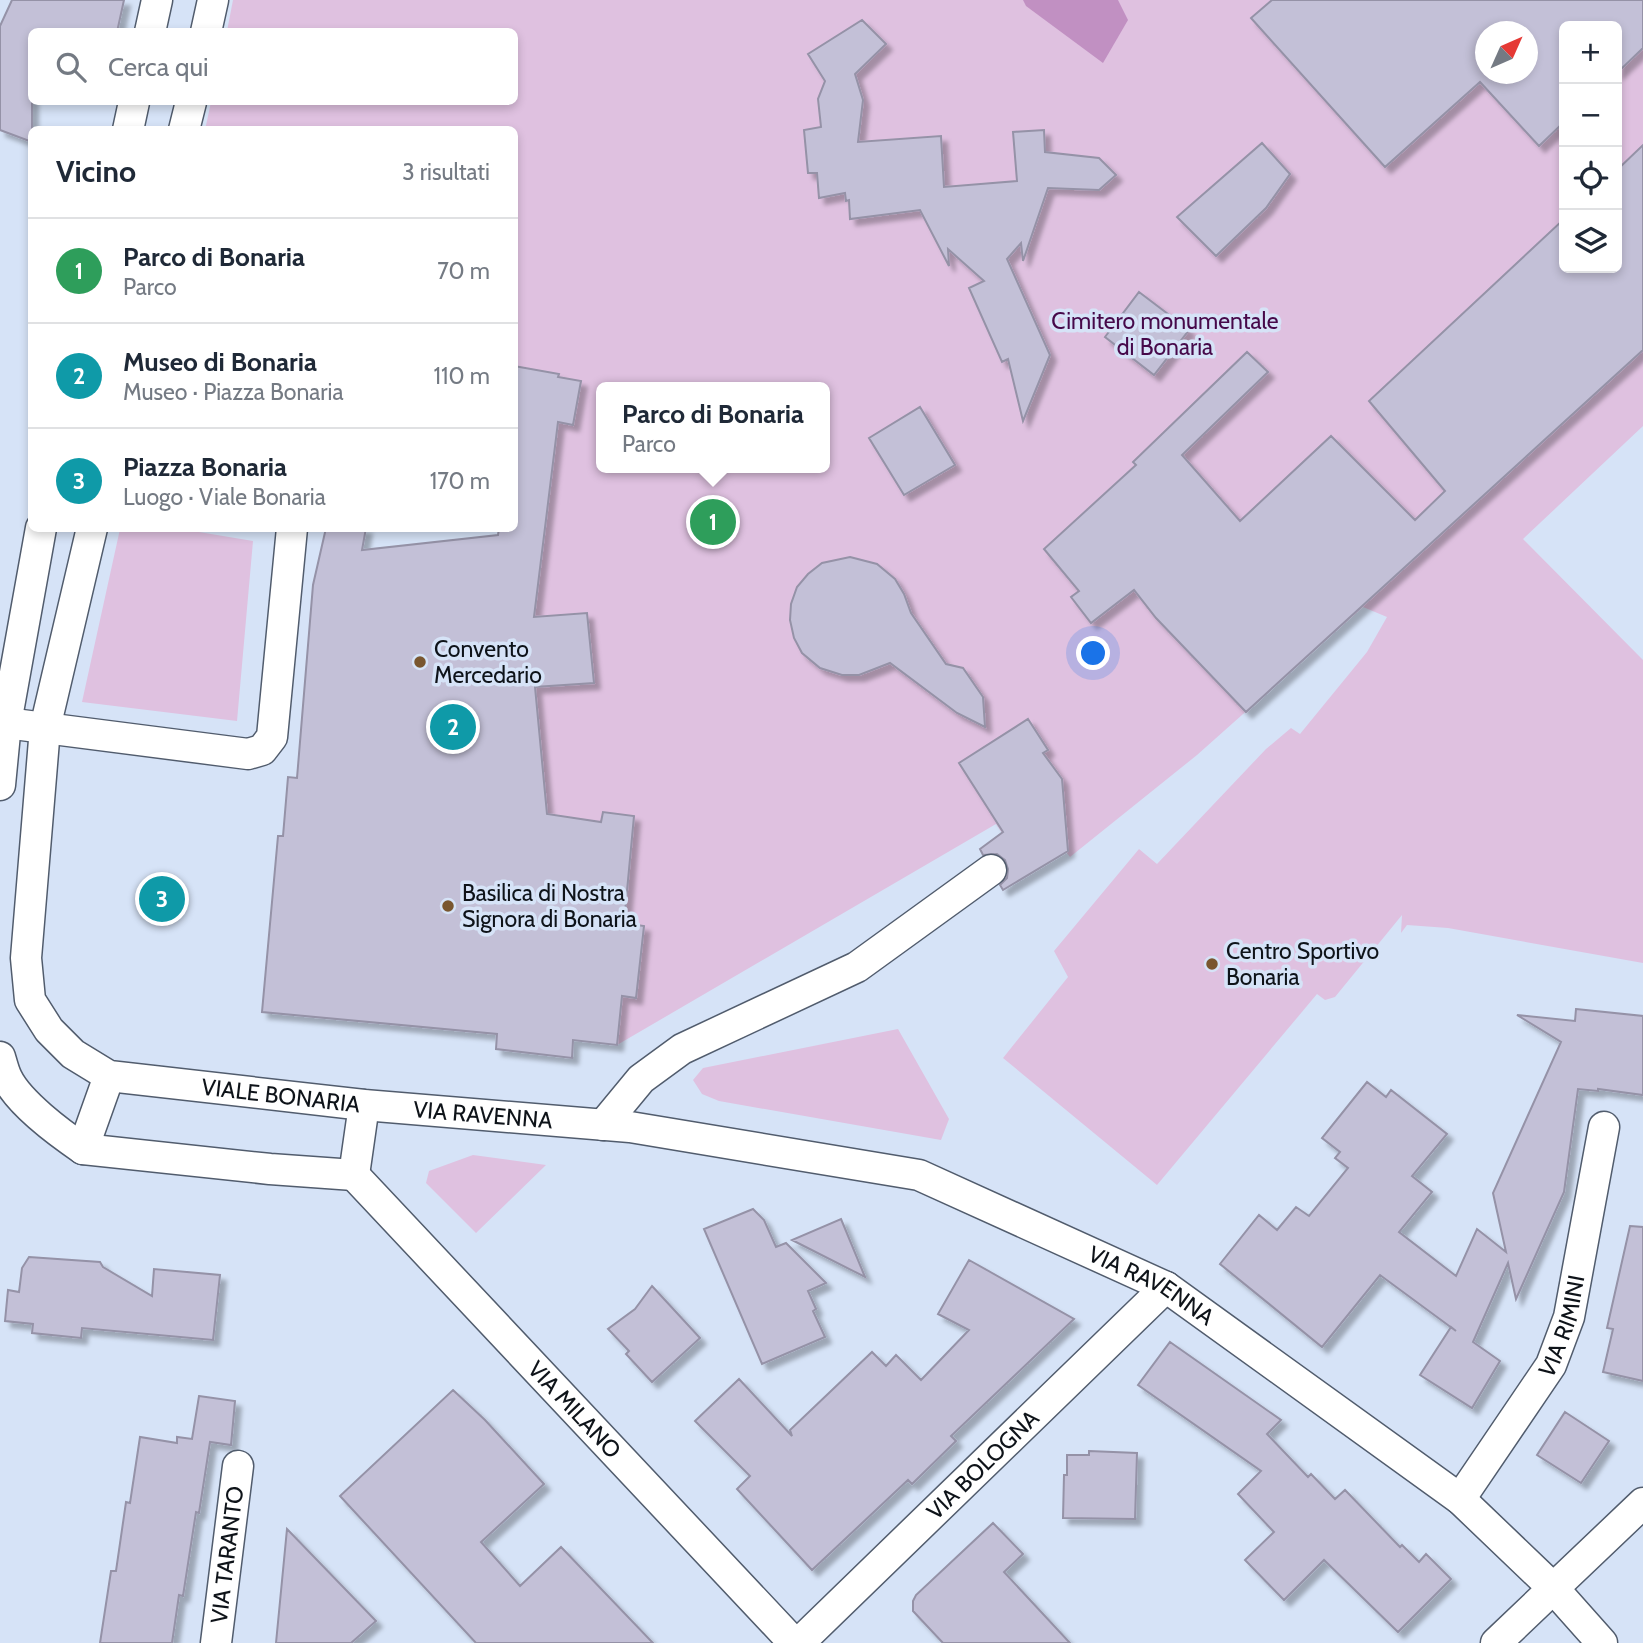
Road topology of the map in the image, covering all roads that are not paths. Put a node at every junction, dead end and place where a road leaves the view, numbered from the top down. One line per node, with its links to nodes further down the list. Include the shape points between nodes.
1 (157, 0): 3 (street)
2 (213, 0): 4 (street)
3 (151, 28)
4 (207, 28)
5 (133, 105): 7 (street)
6 (190, 105): 8 (street)
7 (129, 126)
8 (185, 126)
9 (40, 532): 12 (street)
10 (91, 532): 13 (street, VIALE BONARIA)
11 (292, 532): 13 (street, via 272,737 262,750 248,754)
12 (6, 723): 13 (street); 14 (street)
13 (45, 728): 17 (street, VIALE BONARIA, via 26,958 30,1000 49,1030 73,1054)
14 (0, 785)
15 (991, 870): 19 (street, via 857,967 682,1049 642,1079)
16 (0, 1057): 21 (street, via 8,1081 32,1108)
17 (108, 1076): 18 (street, VIALE BONARIA); 21 (street)
18 (364, 1105): 19 (street, VIA RAVENNA); 22 (street, VIALE BONARIA)
19 (603, 1125): 23 (street, VIA RAVENNA, via 919,1175)
20 (1604, 1127): 25 (street, VIA RIMINI, via 1569,1317 1551,1366)
21 (83, 1149): 22 (street)
22 (354, 1175): 29 (street, VIA MILANO)
23 (1166, 1287): 25 (street, VIA RAVENNA); 29 (street, VIA BOLOGNA)
24 (238, 1466): 28 (street, VIA TARANTO)
25 (1460, 1499): 27 (street, VIA RAVENNA)
26 (1643, 1503): 27 (street)
27 (1554, 1589): 30 (street); 31 (street, VIA RAVENNA)
28 (216, 1643)
29 (797, 1643)
30 (1496, 1643)
31 (1602, 1643)

